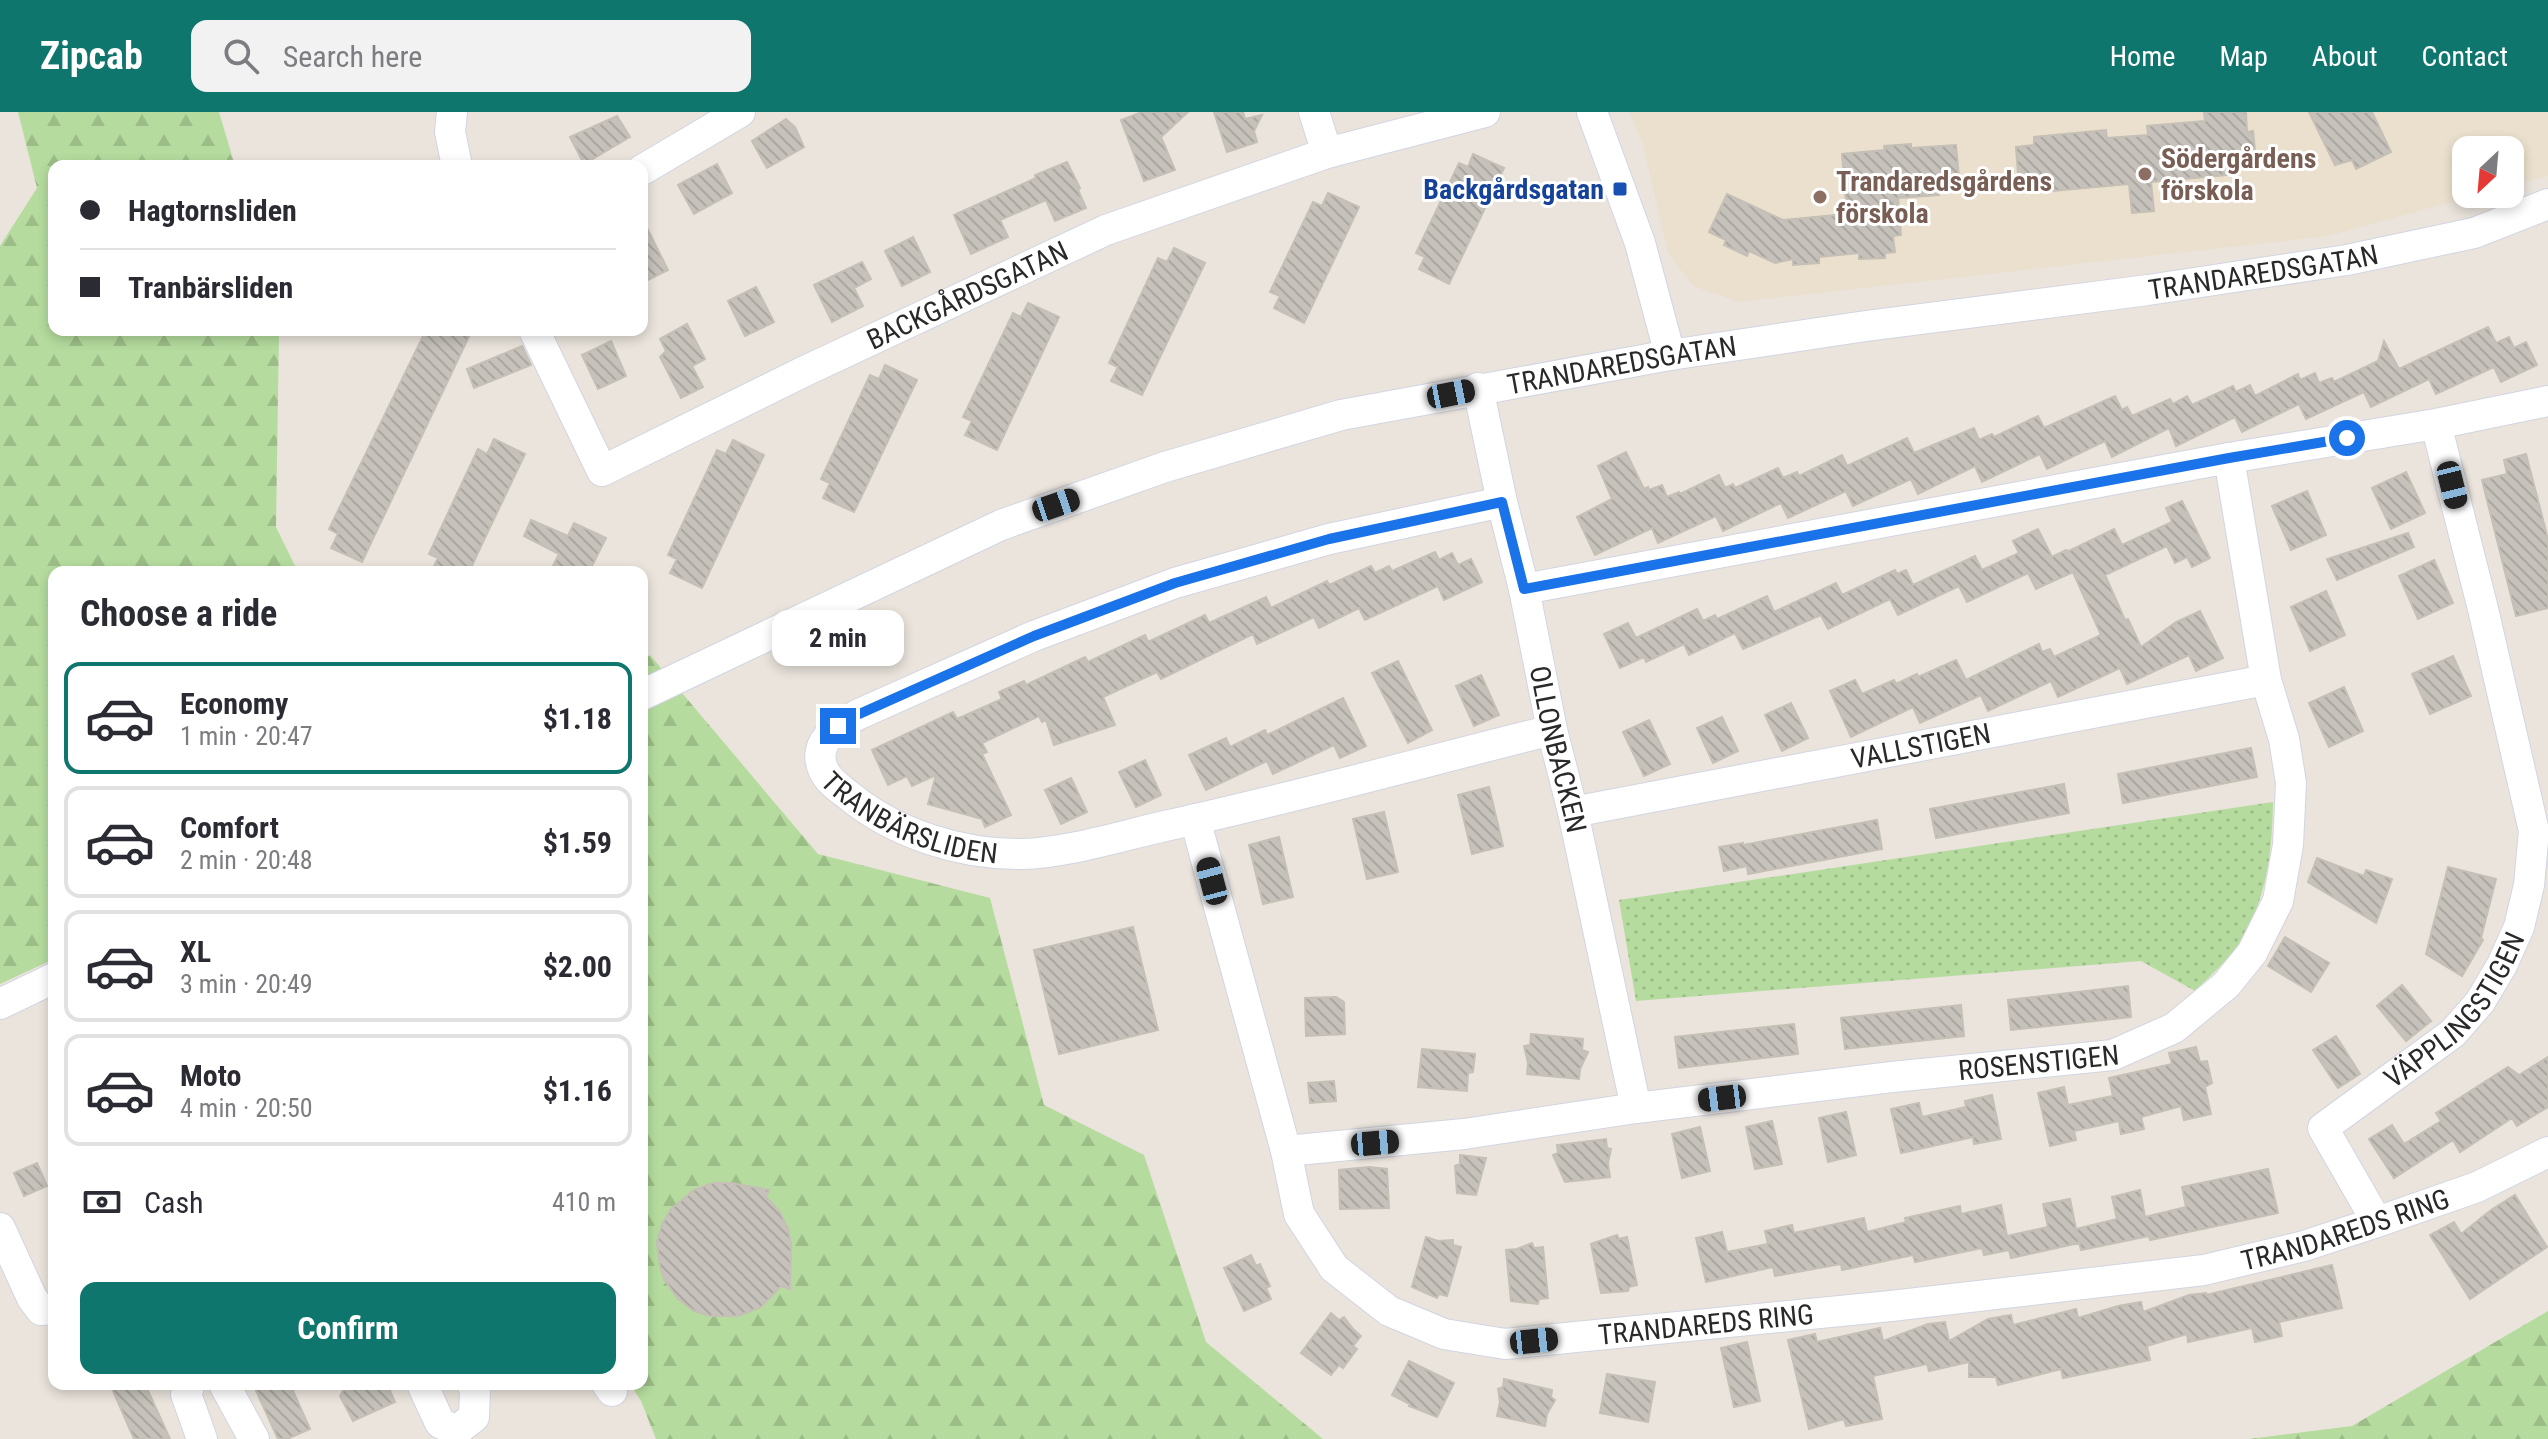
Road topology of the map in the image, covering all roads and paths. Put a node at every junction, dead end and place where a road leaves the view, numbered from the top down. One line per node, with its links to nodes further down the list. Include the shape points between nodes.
1 (452, 112): 7 (street)
2 (740, 112): 8 (street)
3 (1314, 112): 6 (street)
4 (1485, 112): 6 (street, BACKGÅRDSGATAN)
5 (1592, 112): 11 (street, via 1640,243)
6 (1327, 153): 10 (street, BACKGÅRDSGATAN, via 1106,230 602,471)
7 (456, 160)
8 (648, 166)
9 (2548, 204): 11 (street, TRANDAREDSGATAN, via 2474,233 2347,260)
10 (537, 336)
11 (1670, 355): 12 (street, TRANDAREDSGATAN)
12 (1478, 388): 16 (street, OLLONBACKEN); 19 (street, TRANDAREDSGATAN, via 1341,415 1165,467 1001,525)
13 (2548, 401): 14 (street)
14 (2436, 424): 15 (street); 28 (street, VÄPPLINGSTIGEN, via 2534,831 2519,927 2480,1002 2453,1033 2323,1128)
15 (2229, 458): 17 (street); 18 (street, ROSENSTIGEN)
16 (1502, 502): 17 (street, OLLONBACKEN); 22 (street, TRANBÄRSLIDEN, via 1329,539 1175,583 1034,636 857,715 838,726 821,746 830,780 859,804 901,827 959,848 1037,853)
17 (1524, 589): 20 (street, OLLONBACKEN)
18 (2266, 680): 21 (street, VALLSTIGEN); 25 (street, ROSENSTIGEN, via 2291,783 2278,901 2252,953 2226,985 2174,1028 2113,1055)
19 (648, 692)
20 (1552, 730): 21 (street, OLLONBACKEN); 22 (street, TRANBÄRSLIDEN)
21 (1573, 812): 25 (street, OLLONBACKEN)
22 (1195, 819): 26 (street, TRANDAREDS RING)
23 (48, 981): 24 (street)
24 (0, 1004)
25 (1636, 1108): 26 (street, ROSENSTIGEN, via 1464,1134)
26 (1286, 1151): 28 (street, TRANDAREDS RING, via 1299,1214 1334,1268 1389,1311 1444,1334 1505,1344 2204,1270)
27 (2548, 1152): 28 (street, TRANDAREDS RING, via 2477,1187)
28 (2377, 1222)
29 (0, 1228): 30 (street, via 32,1298 41,1310)
30 (48, 1309)
31 (188, 1390): 35 (street)
32 (227, 1390): 36 (street)
33 (425, 1390): 34 (street, via 440,1423 456,1431 474,1417)
34 (475, 1390)
35 (202, 1439)
36 (254, 1439)

